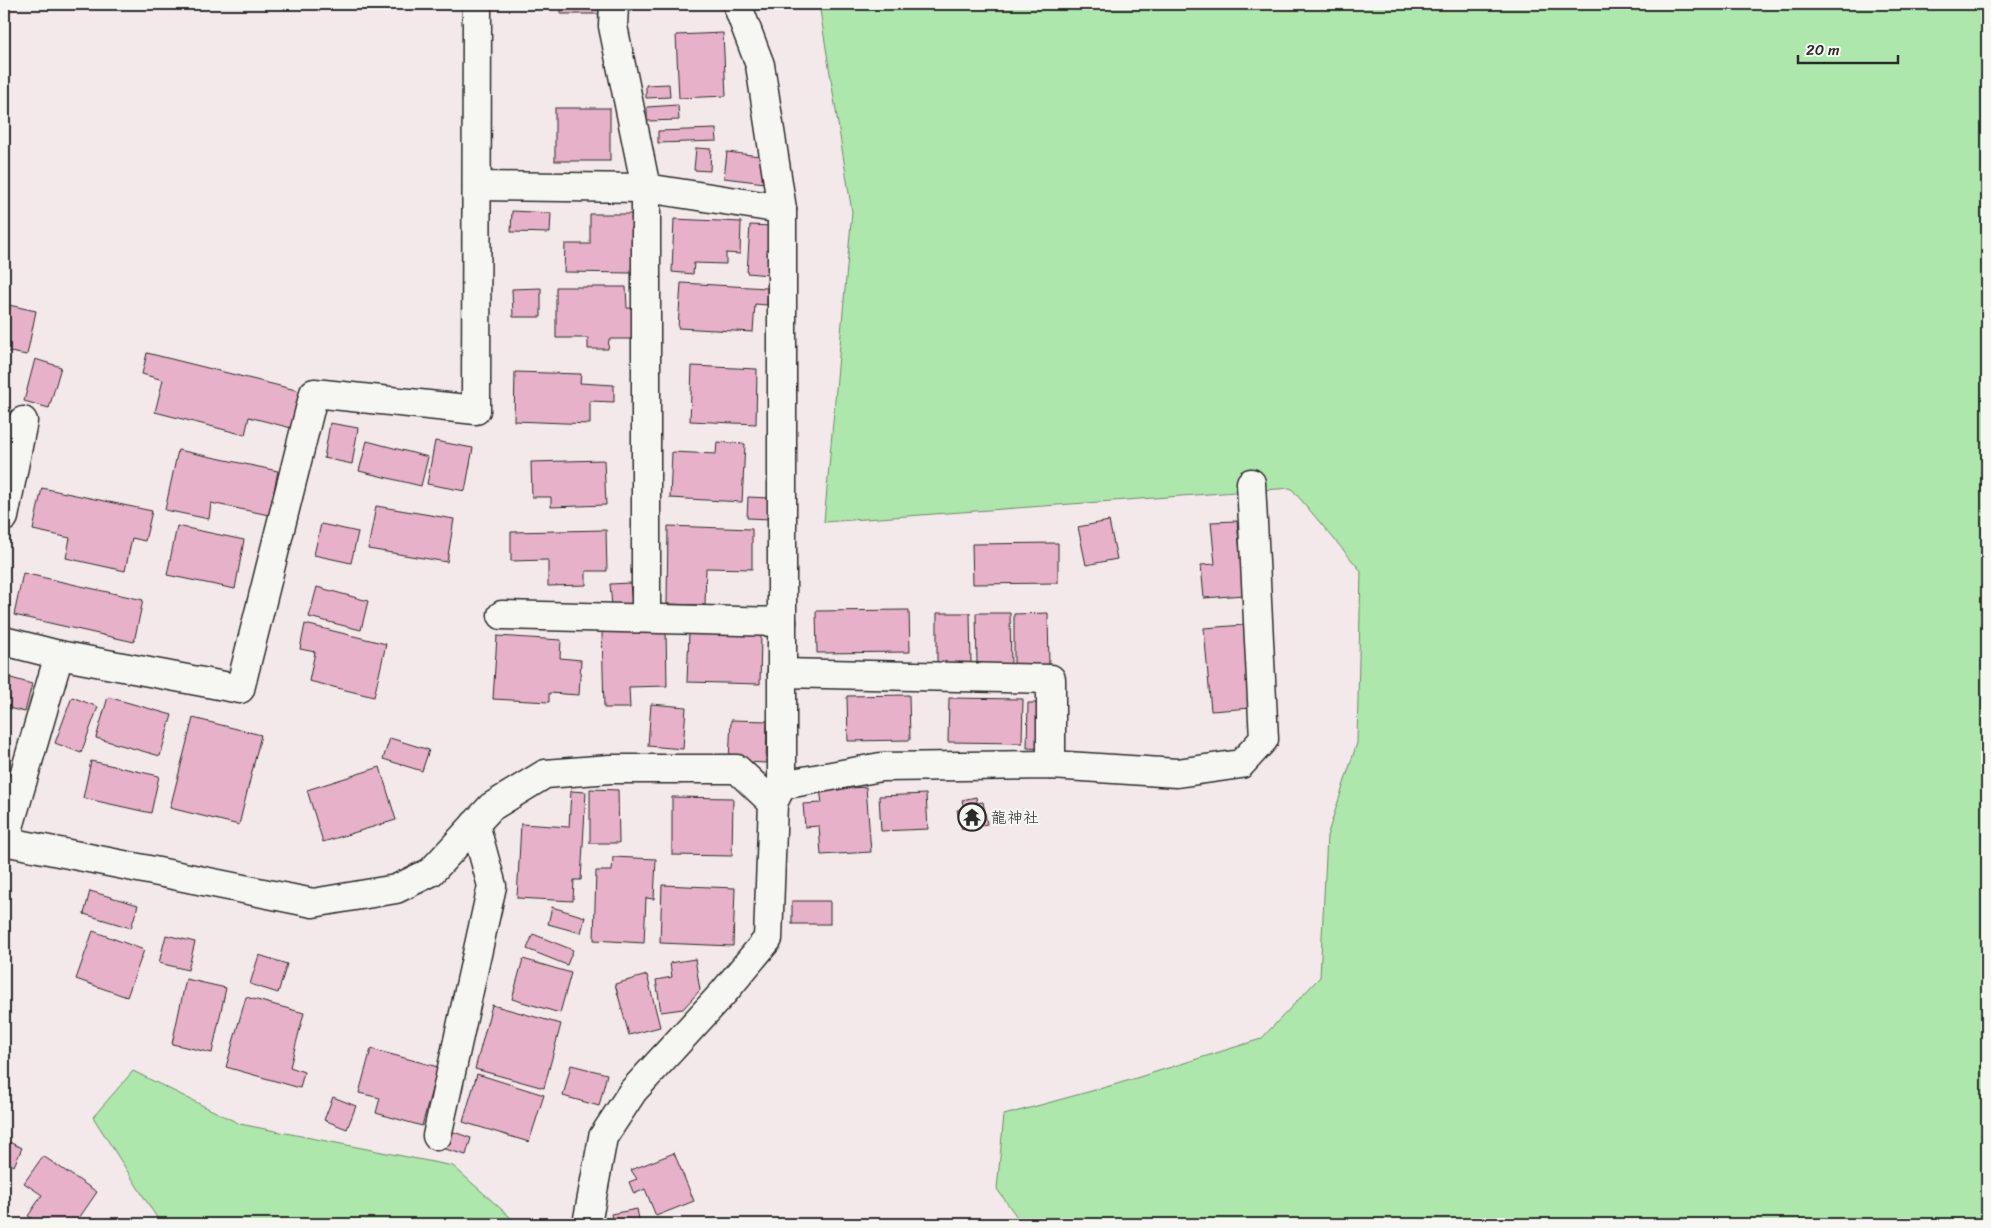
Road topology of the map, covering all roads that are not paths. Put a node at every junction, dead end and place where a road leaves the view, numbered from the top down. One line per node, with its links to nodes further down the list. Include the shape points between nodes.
1 (477, 4): 4 (street)
2 (614, 4): 5 (street, via 613,26)
3 (737, 4): 6 (street, via 760,65)
4 (477, 186): 5 (street); 14 (street, via 476,410 314,393 240,689)
5 (646, 188): 6 (street); 11 (street)
6 (782, 208): 12 (street)
7 (23, 421): 9 (street)
8 (1251, 483): 16 (street, via 1264,739 1241,764 1177,773)
9 (4, 517)
10 (502, 615): 11 (street)
11 (646, 618): 12 (street)
12 (782, 622): 15 (street)
13 (4, 641): 14 (street)
14 (58, 654): 19 (street)
15 (782, 673): 16 (street, via 1051,679); 17 (street)
16 (1050, 764): 17 (street, via 880,767)
17 (777, 794): 18 (street, via 737,769 610,769 545,774 492,807); 21 (street, via 768,939 633,1091 603,1137)
18 (475, 824): 19 (street, via 431,872 396,889 313,903); 20 (street, via 492,886)
19 (4, 841)
20 (437, 1136)
21 (587, 1224)

